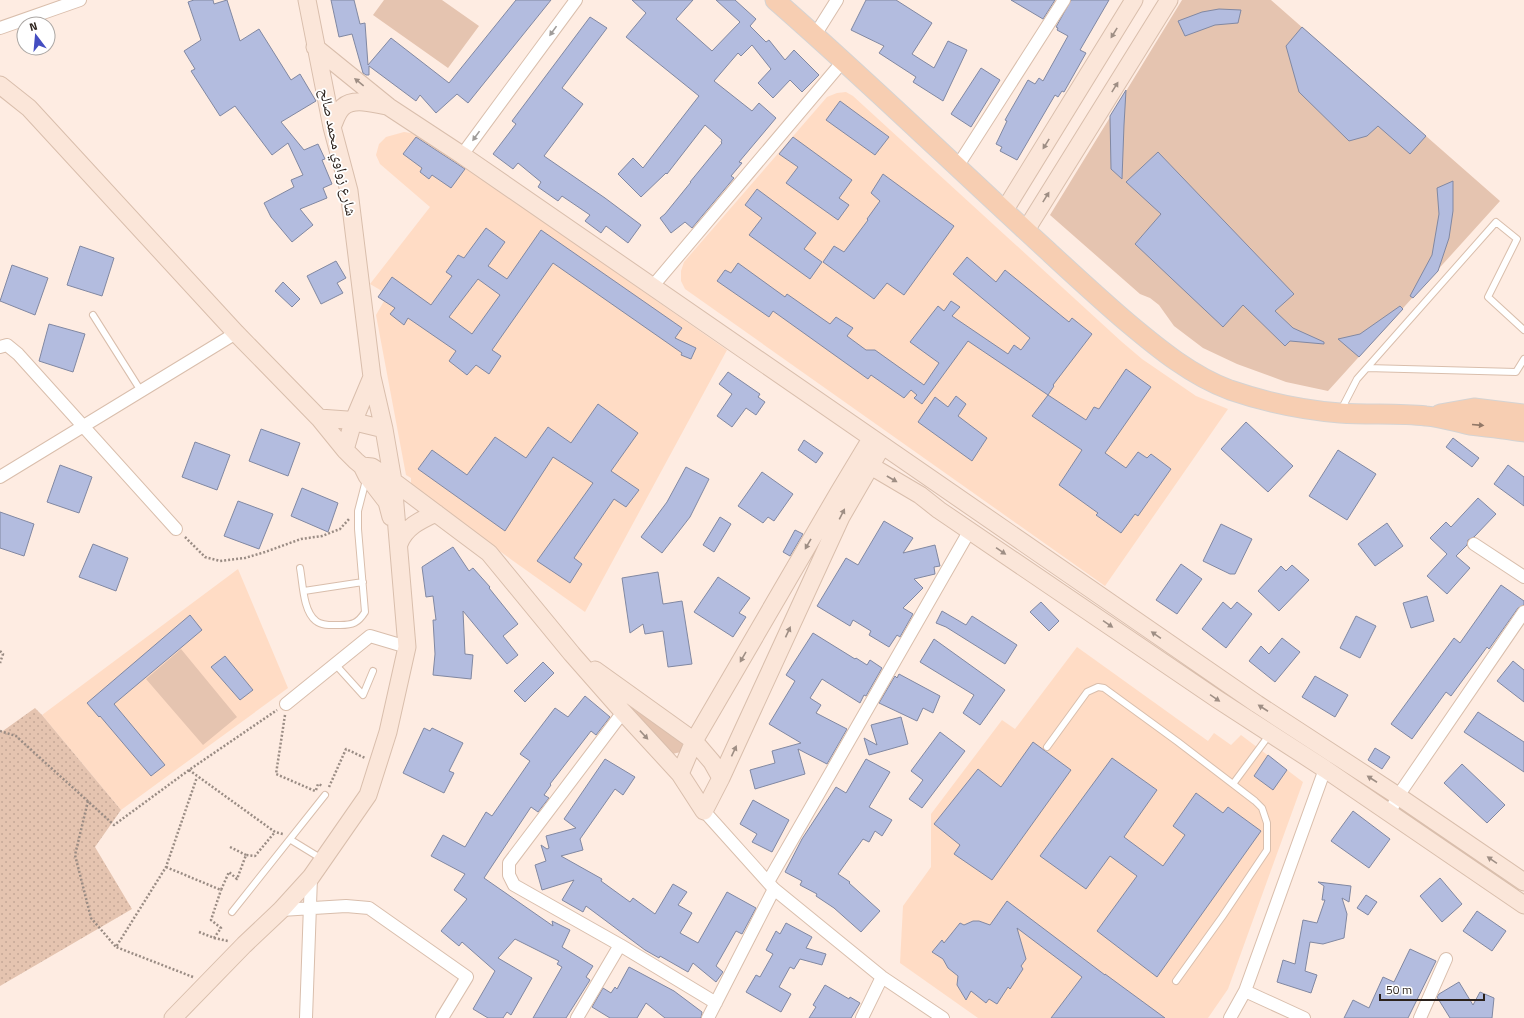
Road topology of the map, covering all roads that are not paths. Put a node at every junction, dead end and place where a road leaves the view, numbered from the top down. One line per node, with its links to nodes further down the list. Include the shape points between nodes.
1 (80, 0): 9 (street)
2 (307, 0): 11 (street, شارع زواوي محمد صالح)
3 (576, 0): 16 (street, one-way to 16)
4 (775, 0): 10 (main road)
5 (837, 0): 10 (street)
6 (1064, 0): 17 (street)
7 (1134, 0): 18 (street, one-way to 18)
8 (1169, 0): 19 (street, one-way to 8)
9 (0, 28)
10 (815, 35): 12 (main road)
11 (315, 47): 14 (street, one-way to 11); 15 (street, شارع زواوي محمد صالح)
12 (844, 60): 17 (main road); 20 (street)
13 (0, 85): 23 (street, via 29,108)
14 (389, 107): 15 (street, via 366,102 343,106); 16 (street)
15 (332, 127): 27 (street, شارع زواوي محمد صالح, via 349,191)
16 (462, 155): 20 (street)
17 (957, 167): 18 (main road)
18 (1004, 211): 19 (main road)
19 (1026, 230): 29 (main road, via 1142,335 1197,374 1227,389 1258,398)
20 (652, 287): 37 (street)
21 (93, 315): 28 (lane)
22 (1524, 330): 26 (lane, via 1488,297 1517,239 1496,222)
23 (236, 333): 28 (street); 32 (street)
24 (0, 346): 34 (street, via 6,345 18,354)
25 (1524, 359): 26 (lane, via 1516,372)
26 (1367, 368): 29 (lane, via 1357,379)
27 (372, 377): 33 (street, شارع زواوي محمد صالح); 35 (street, شارع زواوي محمد صالح)
28 (141, 391): 34 (street)
29 (1339, 413): 31 (main road)
30 (1524, 414): 31 (main road, via 1474,408)
31 (1426, 416): 36 (main road, one-way to 36)
32 (319, 418): 33 (street); 38 (street)
33 (353, 422): 35 (street); 38 (street, شارع زواوي محمد صالح)
34 (83, 427): 41 (street); 44 (street)
35 (384, 428): 42 (street, شارع زواوي محمد صالح)
36 (1524, 432)
37 (877, 443): 39 (street); 67 (street, one-way to 37, via 1257,704)
38 (345, 450): 40 (street)
39 (865, 463): 45 (street, one-way to 45, via 920,495); 60 (street, one-way to 60); 64 (street, one-way to 39)
40 (364, 471): 42 (street, via 372,467); 46 (street, via 387,502); 50 (lane, via 358,511)
41 (0, 477)
42 (393, 481): 43 (street); 46 (street, شارع زواوي محمد صالح)
43 (436, 513): 46 (street, via 412,526); 54 (street, via 489,553)
44 (176, 529)
45 (970, 530): 59 (street, one-way to 59); 74 (street)
46 (399, 544): 53 (street)
47 (1474, 544): 49 (street)
48 (300, 568): 51 (lane)
49 (1524, 577)
50 (363, 582): 51 (lane); 51 (lane, via 365,612 360,620 351,625 325,625 316,622 307,611)
51 (304, 592)
52 (1524, 612): 67 (street)
53 (407, 647): 55 (street, via 370,636); 71 (street, via 388,732 368,795)
54 (572, 654): 58 (street); 60 (street)
55 (335, 664): 56 (lane, via 363,695); 57 (street)
56 (373, 671)
57 (286, 704)
58 (623, 712): 63 (street, one-way to 63); 79 (street, via 509,863 509,875 514,885)
59 (1270, 734): 62 (street); 65 (lane)
60 (694, 741): 63 (street); 64 (street, via 712,762)
61 (1047, 747): 65 (lane, via 1087,692 1098,687 1104,688)
62 (1326, 769): 69 (street); 83 (street)
63 (680, 774): 68 (street)
64 (721, 778): 68 (street)
65 (1233, 784): 82 (lane, via 1262,808 1267,823 1267,850)
66 (325, 795): 70 (lane)
67 (1398, 796): 69 (street); 73 (street, one-way to 67)
68 (704, 811): 74 (street)
69 (1390, 814): 75 (street)
70 (291, 840): 71 (lane); 78 (lane)
71 (322, 859): 72 (street)
72 (310, 877): 76 (street); 77 (street)
73 (1524, 882)
74 (771, 886): 81 (street); 84 (street)
75 (1524, 904)
76 (310, 908): 77 (street); 86 (street); 87 (street, via 369,908 467,977)
77 (282, 910): 85 (street)
78 (232, 912)
79 (620, 945): 84 (street); 88 (street)
80 (1446, 959): 94 (street)
81 (882, 977): 90 (street); 91 (street)
82 (1176, 981)
83 (1245, 991): 92 (street); 93 (street)
84 (716, 1003): 89 (street)
85 (173, 1018)
86 (306, 1018)
87 (442, 1018)
88 (577, 1018)
89 (708, 1018)
90 (862, 1018)
91 (943, 1018)
92 (1230, 1018)
93 (1304, 1018)
94 (1420, 1018)

